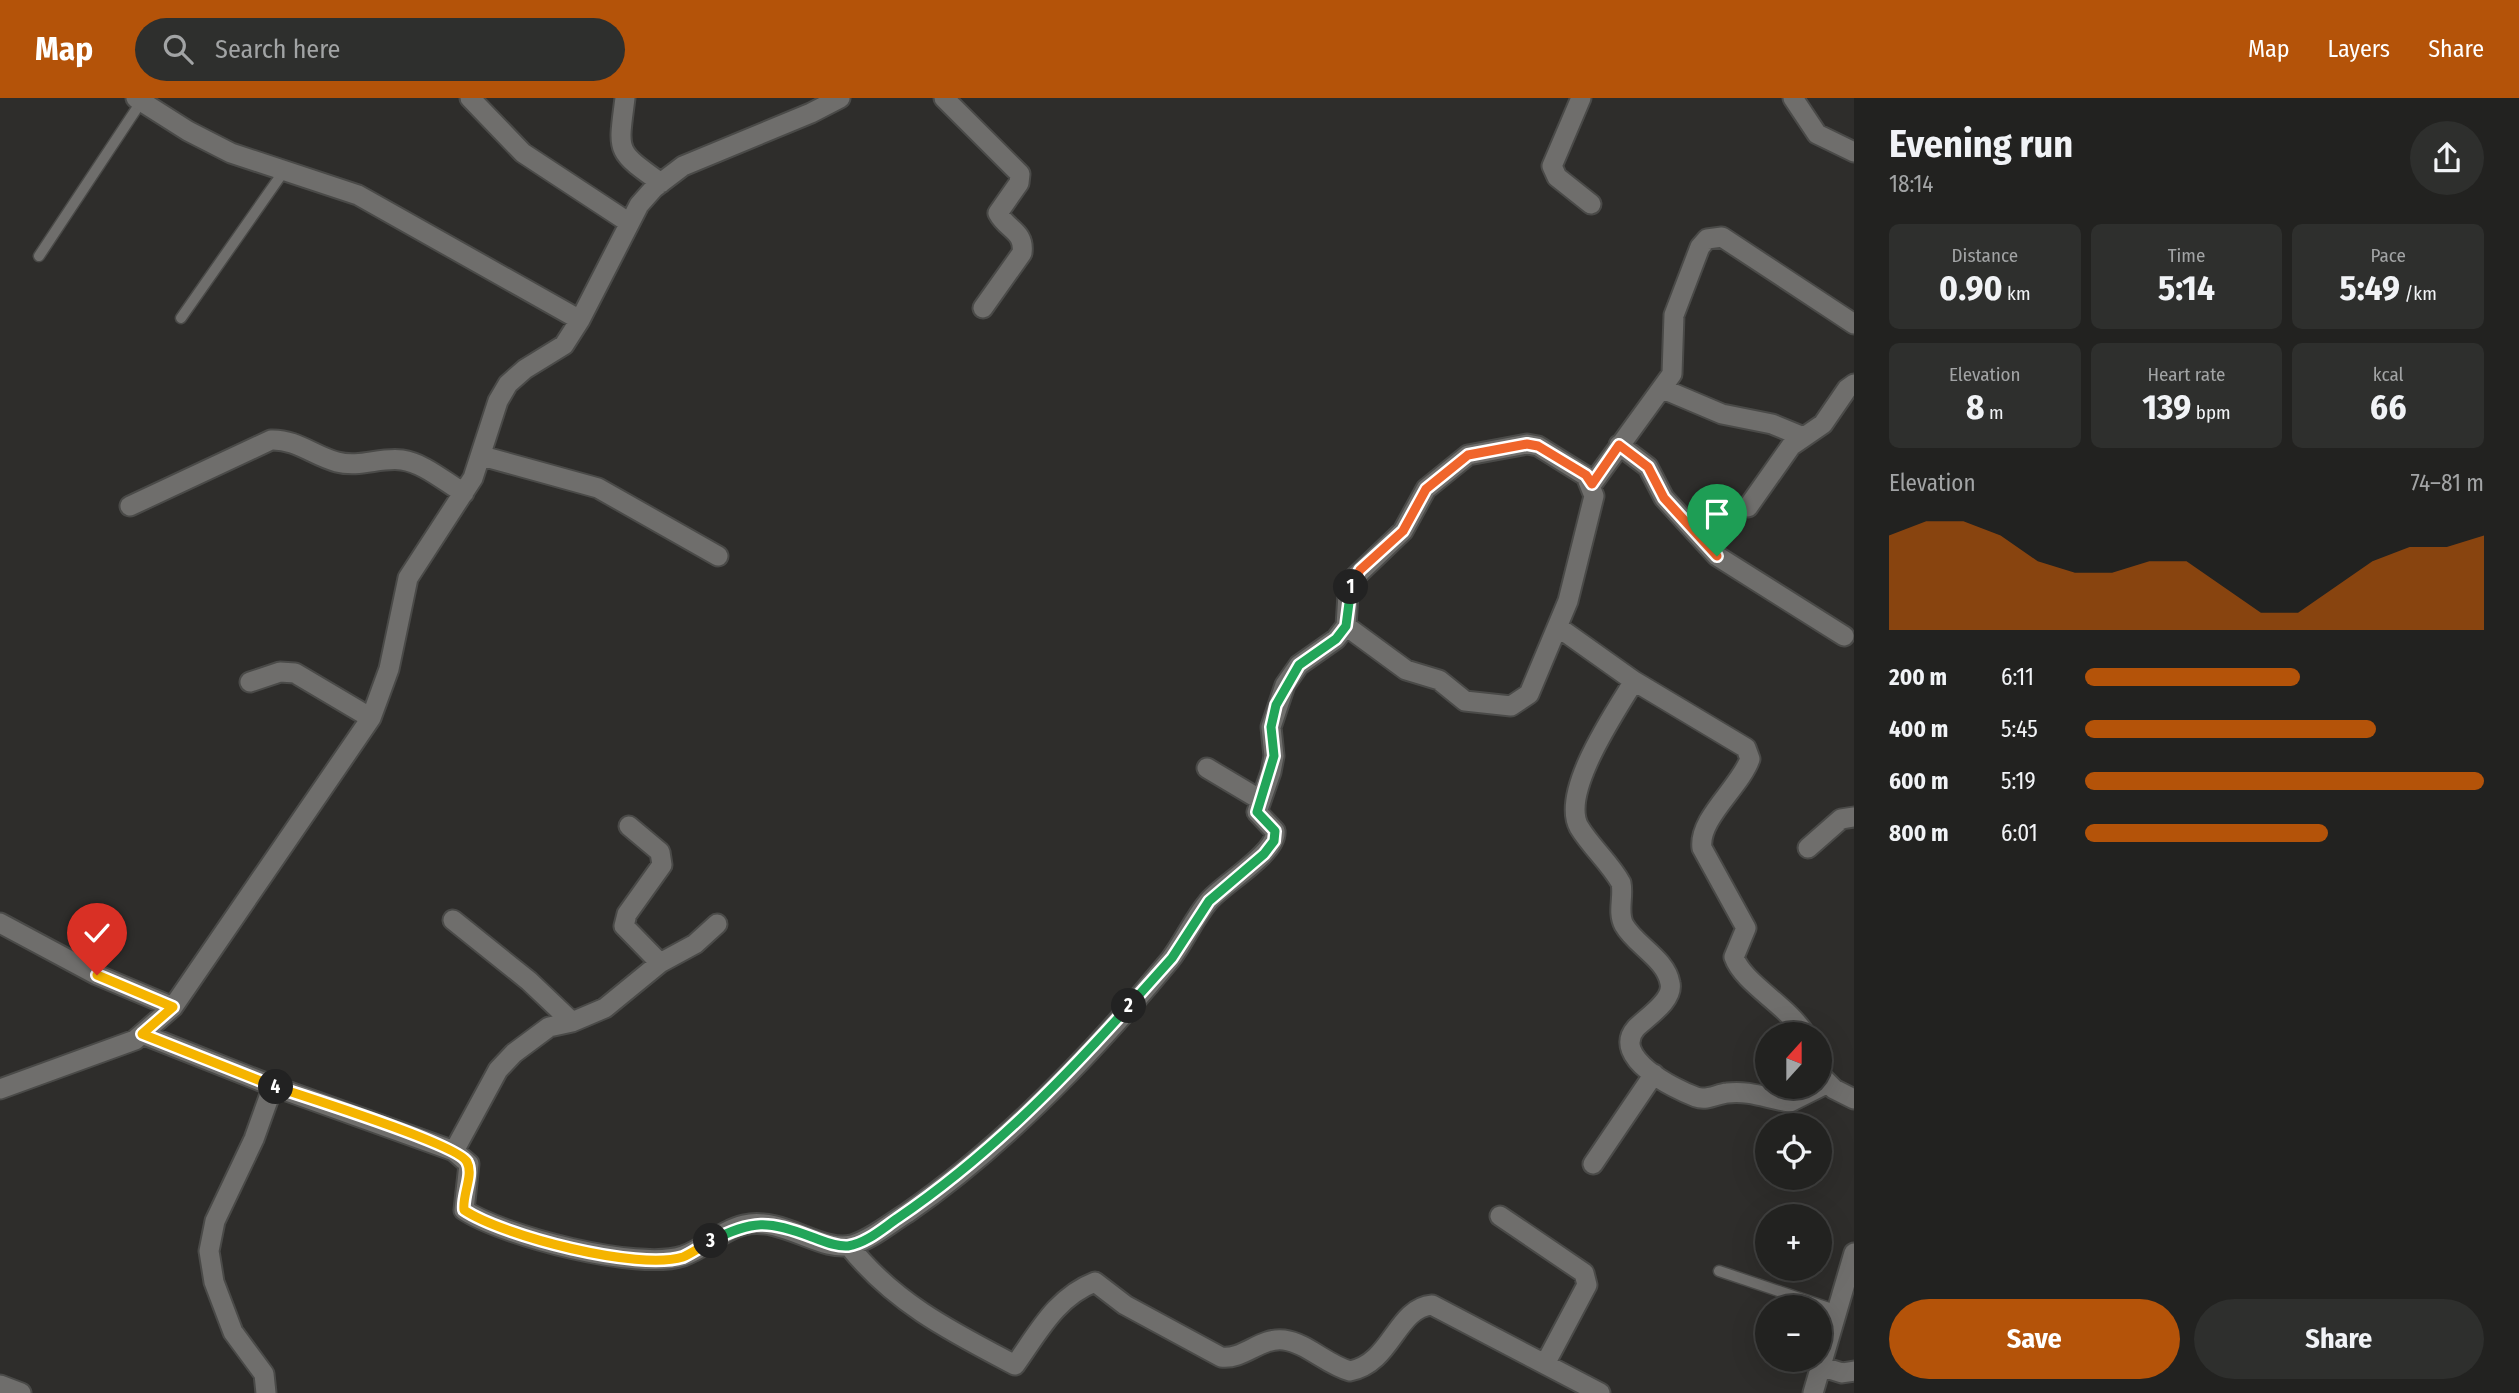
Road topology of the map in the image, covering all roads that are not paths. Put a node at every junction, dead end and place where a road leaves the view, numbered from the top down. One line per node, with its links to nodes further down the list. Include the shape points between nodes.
1 (470, 98): 12 (street, via 523,153)
2 (625, 98): 10 (street, via 621,148 626,158)
3 (840, 98): 10 (street, via 706,154)
4 (944, 98): 14 (street, via 1020,174 1019,183 998,213 1020,235 1022,253)
5 (1581, 98): 11 (street, via 1552,166 1557,177)
6 (1793, 98): 8 (street, via 1817,134)
7 (138, 100): 9 (street, via 231,153); 13 (lane)
8 (1854, 152)
9 (284, 171): 15 (lane); 16 (street, via 358,195)
10 (661, 183): 12 (street)
11 (1591, 204)
12 (628, 222): 16 (street)
13 (39, 256)
14 (983, 307)
15 (181, 318)
16 (580, 320): 22 (street, via 564,345 508,384 491,418)
17 (1854, 324): 19 (street, via 1722,237 1707,239 1674,315 1674,361)
18 (1854, 384): 20 (street, via 1823,424)
19 (1663, 389): 20 (street, via 1722,414 1772,424); 21 (street)
20 (1801, 436): 26 (street)
21 (1619, 445): 23 (street); 30 (street, via 1648,467 1664,498 1717,556)
22 (481, 456): 24 (street); 27 (street, via 598,488)
23 (1592, 484): 28 (street, via 1586,475 1538,446 1468,455 1426,489 1403,531 1355,577 1348,594); 29 (street, via 1594,496)
24 (464, 493): 25 (street, via 415,463 336,462 285,439 271,440); 33 (street, via 408,578 389,668)
25 (130, 506)
26 (1748, 507)
27 (718, 556)
28 (1346, 626): 29 (street, via 1406,670 1439,680 1465,701 1511,706 1529,694); 35 (street, via 1336,639 1299,665 1285,684 1271,727 1271,772)
29 (1558, 626): 31 (street)
30 (1844, 636)
31 (1634, 681): 45 (street, via 1746,748 1750,759 1745,772 1706,825 1700,836 1702,848 1746,928 1734,957 1738,969); 47 (street, via 1597,743 1575,816 1621,883 1625,927 1666,973 1671,985 1669,995 1633,1031 1629,1043 1633,1056)
32 (250, 682): 33 (street, via 280,672 295,673)
33 (371, 718): 43 (street)
34 (1207, 768): 35 (street)
35 (1259, 799): 56 (street, via 1257,812 1275,831 1274,841 1209,901 1172,958 1062,1080 943,1188 866,1240)
36 (1854, 817): 38 (street, via 1841,819)
37 (629, 826): 42 (street, via 660,852 662,865 627,914 624,926)
38 (1808, 848)
39 (453, 920): 44 (street)
40 (0, 923): 43 (street, via 97,975)
41 (717, 924): 42 (street, via 695,944)
42 (660, 963): 44 (street, via 605,1008)
43 (173, 1007): 46 (street)
44 (572, 1022): 53 (street, via 549,1027 498,1070)
45 (1798, 1022)
46 (142, 1034): 49 (street); 50 (street)
47 (1654, 1074): 51 (street, via 1697,1097); 54 (street)
48 (1832, 1084): 52 (street)
49 (2, 1086)
50 (274, 1086): 53 (street); 65 (street, via 215,1221 209,1251 214,1282 233,1332 264,1374)
51 (1755, 1093)
52 (1854, 1098)
53 (454, 1151): 56 (street, via 469,1164 464,1210 489,1226 549,1245 655,1260 683,1256 744,1225 761,1224)
54 (1593, 1164)
55 (1500, 1216): 61 (street, via 1587,1279)
56 (849, 1246): 61 (street, via 868,1269 927,1318 1015,1365 1058,1306 1075,1290 1095,1282 1125,1305 1221,1357 1233,1358 1272,1340 1287,1340 1340,1368 1360,1369 1381,1355 1411,1313 1432,1305)
57 (1854, 1253): 59 (street)
58 (1719, 1271): 59 (lane)
59 (1835, 1310): 60 (street)
60 (1832, 1321)
61 (1545, 1364): 66 (street)
62 (1832, 1370): 63 (street)
63 (1854, 1371)
64 (1818, 1372): 67 (street)
65 (266, 1393)
66 (1600, 1393)
67 (1813, 1393)

